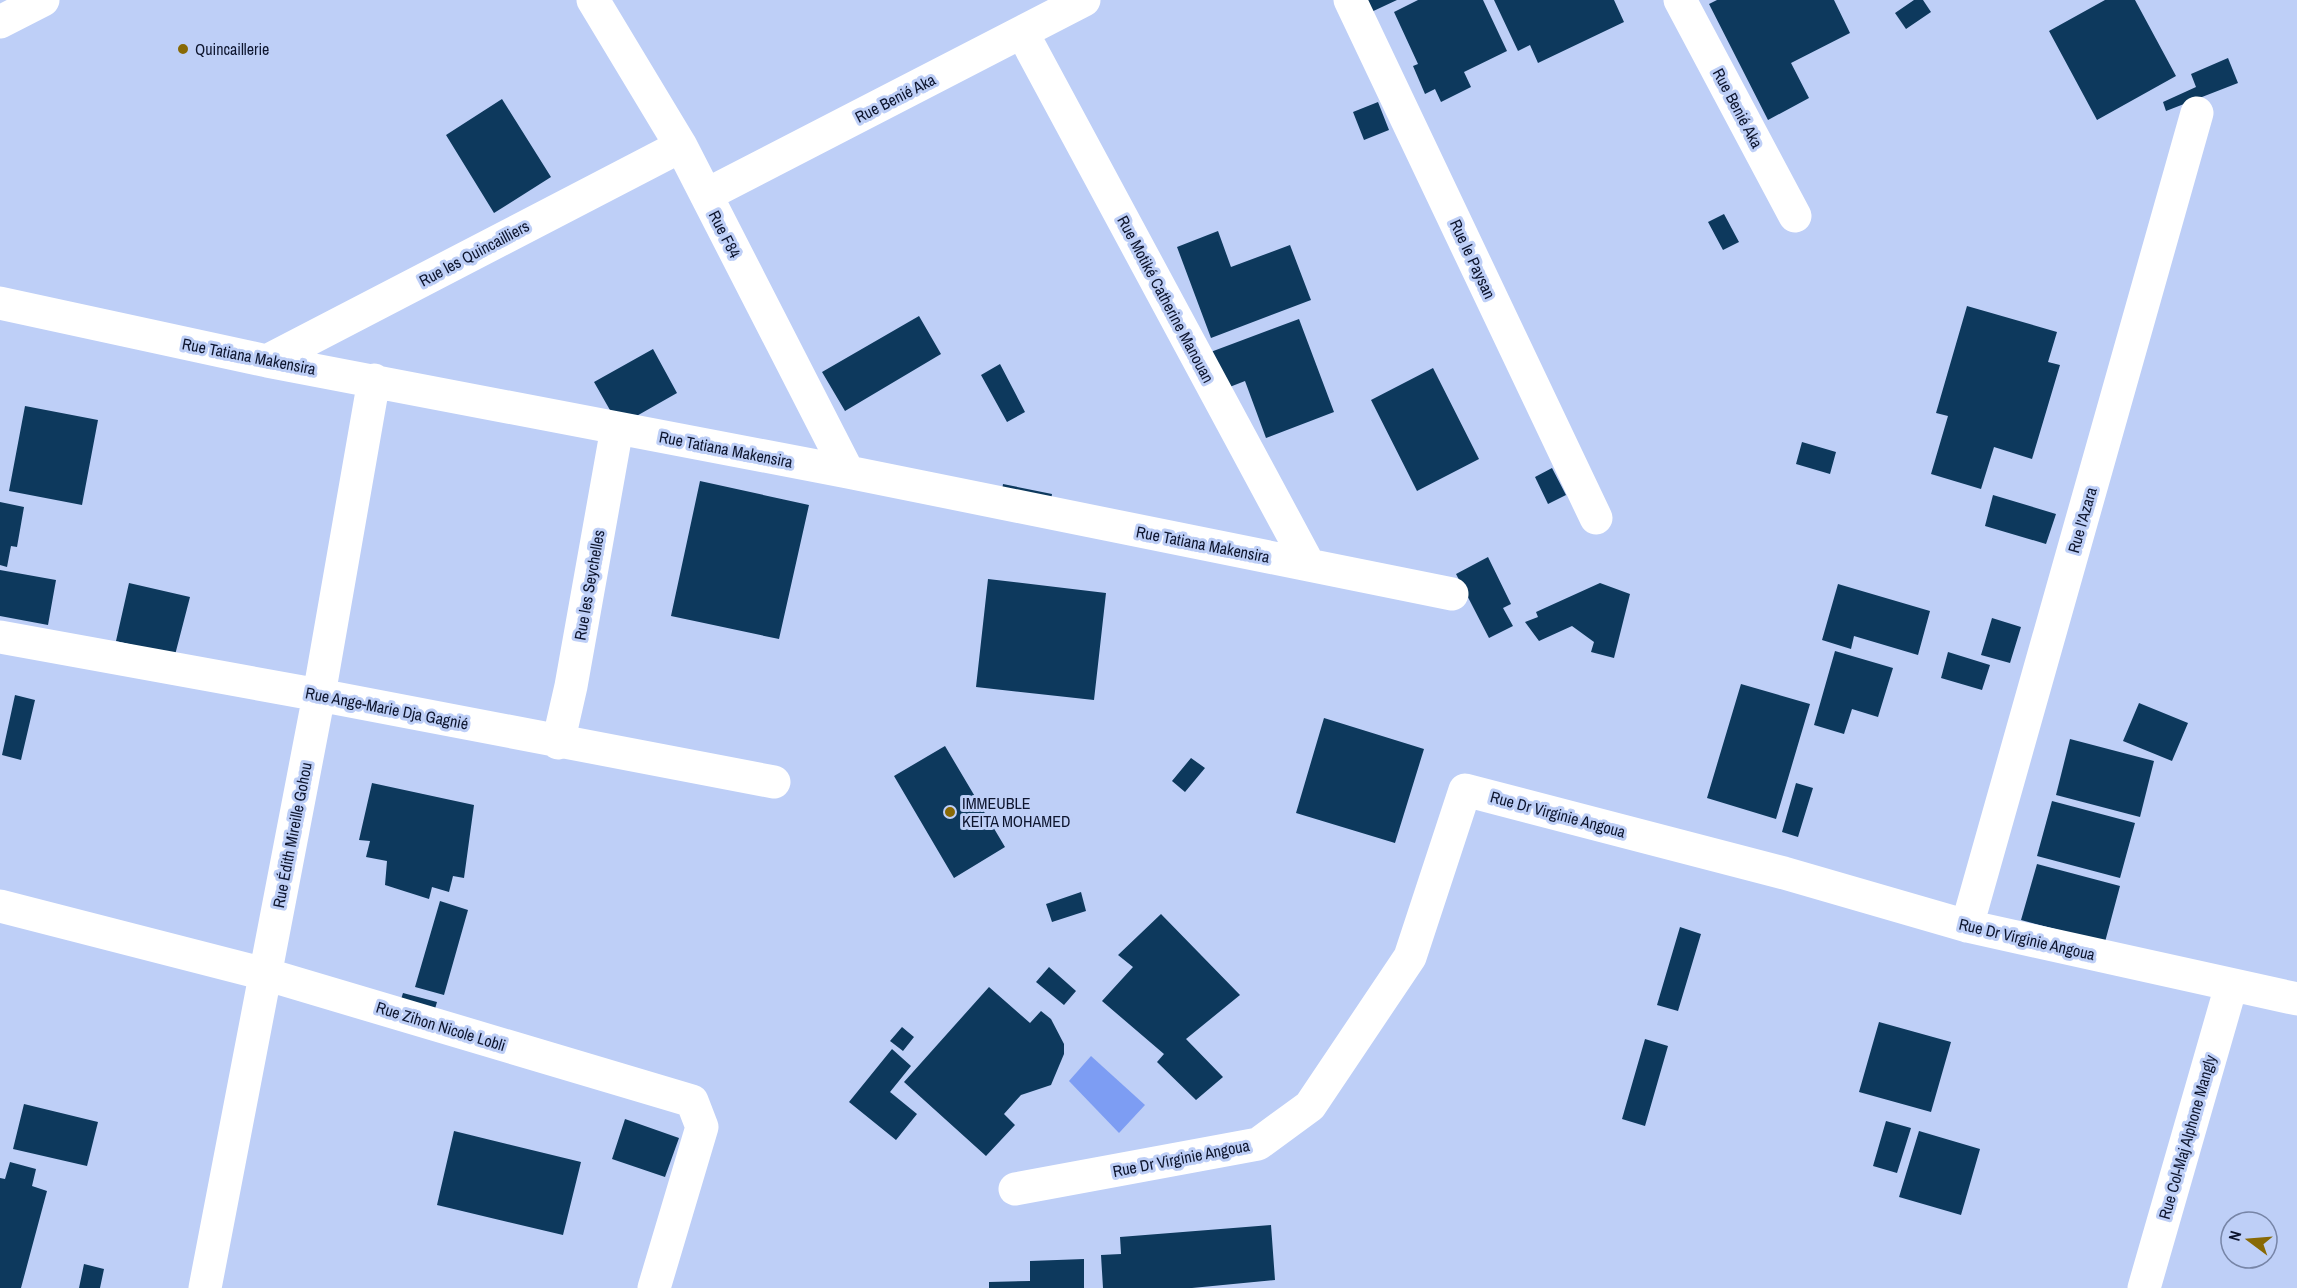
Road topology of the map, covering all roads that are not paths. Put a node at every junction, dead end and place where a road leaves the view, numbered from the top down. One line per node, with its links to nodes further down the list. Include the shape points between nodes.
1 (43, 0): 6 (street)
2 (593, 0): 9 (street, Rue F84)
3 (1084, 0): 7 (street, Rue Benié Aka)
4 (1350, 0): 17 (street, Rue le Paysan)
5 (1680, 0): 11 (street, Rue Benié Aka)
6 (0, 22)
7 (1022, 32): 10 (street, Rue Benié Aka); 18 (street, Rue Motiké Catherine Manouan)
8 (2197, 113): 25 (street, Rue l'Azara)
9 (681, 146): 10 (street, Rue F84); 13 (street, Rue les Quincailliers)
10 (706, 195): 16 (street, Rue F84)
11 (1795, 216)
12 (0, 303): 13 (street, Rue Tatiana Makensira)
13 (267, 361): 14 (street, Rue Tatiana Makensira)
14 (374, 380): 15 (street, Rue Tatiana Makensira); 21 (street, Rue Édith Mireille Gohou)
15 (617, 428): 16 (street, Rue Tatiana Makensira); 22 (street, Rue les Seychelles)
16 (848, 472): 18 (street, Rue Tatiana Makensira)
17 (1596, 518)
18 (1310, 565): 19 (street, Rue Tatiana Makensira)
19 (1452, 594)
20 (0, 637): 21 (street, Rue Ange-Marie Dja Gagnié)
21 (319, 694): 22 (street, Rue Ange-Marie Dja Gagnié); 26 (street, Rue Édith Mireille Gohou)
22 (558, 743): 23 (street, Rue Ange-Marie Dja Gagnié)
23 (774, 782)
24 (0, 906): 26 (street, Rue Zihon Nicole Lobli)
25 (1967, 926): 27 (street, Rue Dr Virginie Angoua); 29 (street, Rue Dr Virginie Angoua, via 1785,873 1464,790 1410,957 1310,1106 1258,1144)
26 (265, 974): 30 (street, Rue Édith Mireille Gohou); 31 (street, Rue Zihon Nicole Lobli, via 692,1101 702,1127)
27 (2231, 986): 28 (street, Rue Dr Virginie Angoua); 32 (street, Rue Col-Maj Alphone Mangly)
28 (2297, 999)
29 (1015, 1190)
30 (205, 1288)
31 (654, 1288)
32 (2144, 1288)

